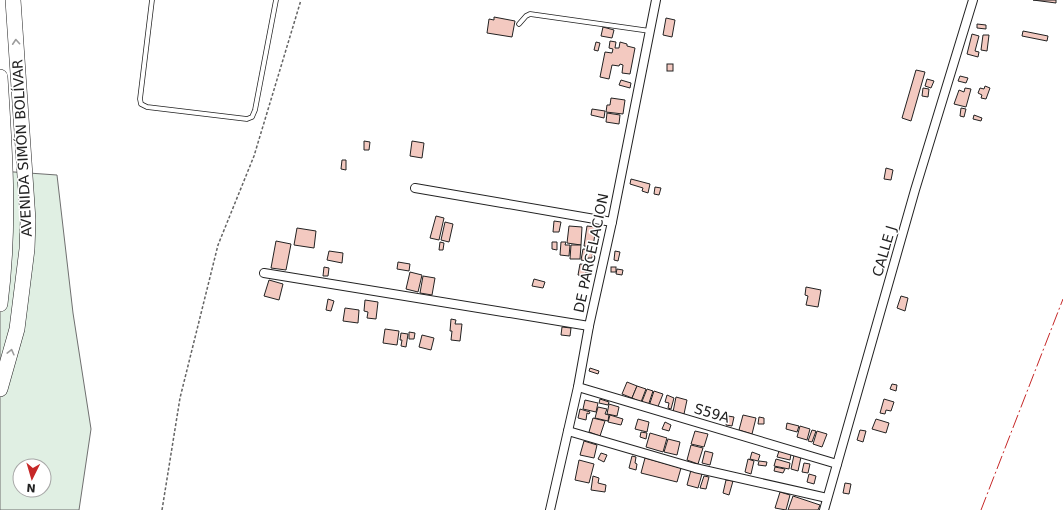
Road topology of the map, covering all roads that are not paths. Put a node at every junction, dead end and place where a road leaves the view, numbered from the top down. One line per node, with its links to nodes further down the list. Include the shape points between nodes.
1 (13, 0): 15 (highway, AVENIDA SIMÓN BOLÍVAR, one-way to 1, via 17,329 28,220)
2 (152, 0): 3 (lane, via 141,104 147,107 247,119 252,117 256,110)
3 (276, 0)
4 (656, 0): 7 (street, DE PARCELACION)
5 (973, 0): 17 (street, CALLE J, via 915,190)
6 (519, 24): 7 (lane, via 530,14)
7 (650, 31): 10 (street, DE PARCELACION)
8 (0, 77): 12 (highway, AVENIDA SIMÓN BOLÍVAR, via 5,151 6,232)
9 (415, 188): 10 (street)
10 (612, 222): 13 (street, DE PARCELACION)
11 (264, 273): 13 (street)
12 (0, 304)
13 (589, 326): 14 (street, DE PARCELACION)
14 (578, 387): 16 (street, DE PARCELACION); 17 (street, S59A)
15 (0, 389)
16 (568, 431): 18 (street, via 695,468); 19 (street, DE PARCELACION)
17 (837, 464): 18 (street, CALLE J)
18 (827, 498): 20 (street, CALLE J)
19 (550, 510)
20 (824, 510)

